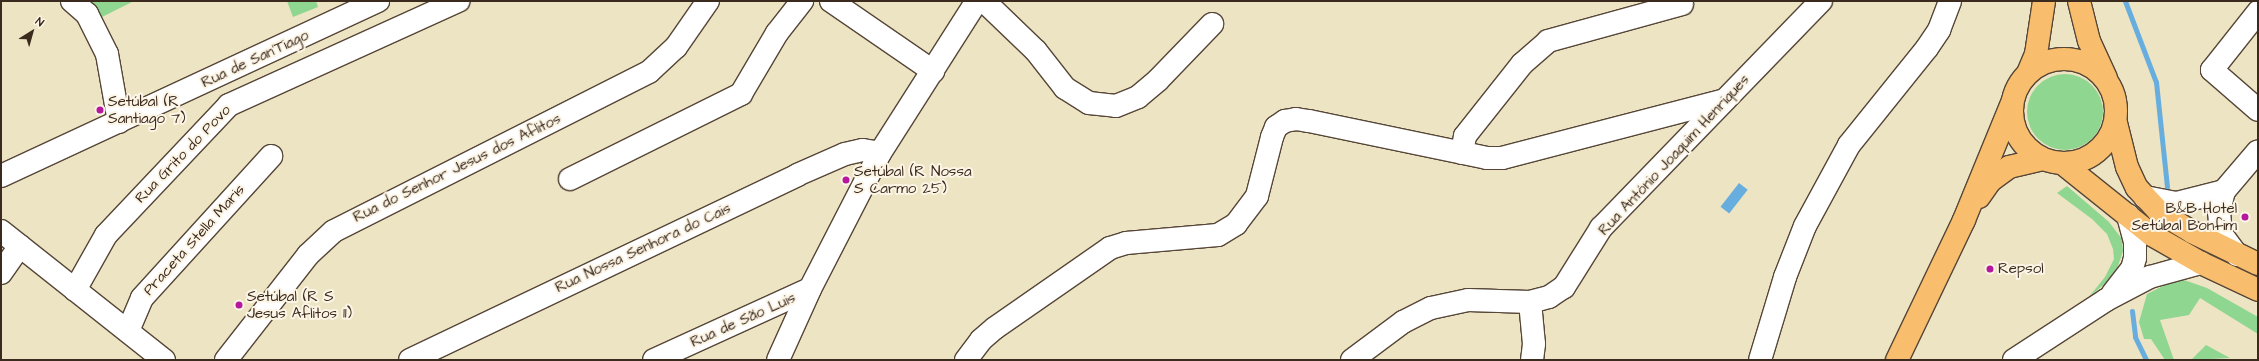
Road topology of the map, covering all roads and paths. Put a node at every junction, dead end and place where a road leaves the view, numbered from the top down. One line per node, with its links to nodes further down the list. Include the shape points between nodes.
1 (72, 1): 21 (street, via 87,14 107,54)
2 (378, 1): 21 (street, Rua de San'Tiago)
3 (458, 1): 41 (street, Rua Grito do Povo, via 229,105 106,235)
4 (708, 1): 47 (street, Rua do Senhor Jesus dos Aflitos, via 676,47 648,72 334,231 308,255)
5 (802, 1): 29 (street, via 777,33 741,94)
6 (831, 1): 16 (street)
7 (977, 1): 16 (street)
8 (984, 1): 15 (street, via 1036,51 1065,88 1089,103 1116,106 1138,96 1158,80)
9 (1820, 1): 19 (street, Rua António Joaquim Henriques)
10 (1950, 1): 54 (street, via 1939,30 1927,48 1849,145 1805,226 1787,270)
11 (2044, 1): 17 (main road, via 2036,54)
12 (2079, 1): 18 (main road, via 2090,42)
13 (1682, 4): 25 (street, via 1563,35 1542,45 1522,64 1465,136)
14 (2258, 12): 20 (street, via 2212,70)
15 (1212, 24)
16 (933, 71): 24 (street)
17 (2023, 80): 18 (main road, via 2042,64 2068,59 2084,63 2099,72); 27 (main road, via 2013,102 2013,119 2019,136 2027,148); 33 (main road)
18 (2110, 86): 22 (main road, via 2116,103)
19 (1725, 100): 25 (street, via 1502,158); 44 (street, Rua António Joaquim Henriques, via 1601,228 1564,287 1549,297)
20 (2258, 110)
21 (120, 122): 28 (street, Rua de San'Tiago)
22 (2116, 122): 27 (main road, via 2108,141 2093,155 2083,160); 31 (main road, via 2122,154 2137,188)
23 (2258, 151): 30 (street)
24 (880, 153): 40 (street); 48 (street, Rua Nossa Senhora do Cais, via 863,150 845,154 797,175)
25 (1462, 153): 51 (street, via 1309,121 1285,121 1276,127 1272,137 1257,196 1236,224 1218,235 1126,243 1110,248 995,328 981,340)
26 (271, 156): 45 (street, Praceta Stella Maris, via 142,298)
27 (2053, 161): 32 (main road); 33 (main road, via 2009,167 1990,181)
28 (1, 176)
29 (570, 179)
30 (2224, 191): 31 (street, via 2177,203); 36 (street, via 2219,212 2221,234)
31 (2145, 197): 36 (main road, via 2159,212)
32 (2128, 215): 37 (main road, via 2152,235); 43 (street, via 2135,242 2135,258 2125,279)
33 (1964, 220): 55 (main road)
34 (1, 231): 35 (street)
35 (20, 246): 39 (street); 41 (street)
36 (2237, 255): 38 (main road)
37 (2201, 263): 42 (main road); 43 (street, via 2150,277)
38 (2258, 264)
39 (1, 274)
40 (810, 289): 49 (street, Rua de São Luis); 50 (street)
41 (75, 290): 45 (street)
42 (2258, 290)
43 (2106, 300): 56 (street)
44 (1530, 302): 52 (street, Rua António Joaquim Henriques, via 1468,300 1431,308 1403,322); 53 (street, via 1534,344)
45 (128, 331): 46 (street)
46 (164, 360)
47 (226, 360)
48 (410, 360)
49 (654, 360)
50 (778, 360)
51 (966, 360)
52 (1352, 360)
53 (1532, 360)
54 (1760, 360)
55 (1897, 360)
56 (2014, 360)

